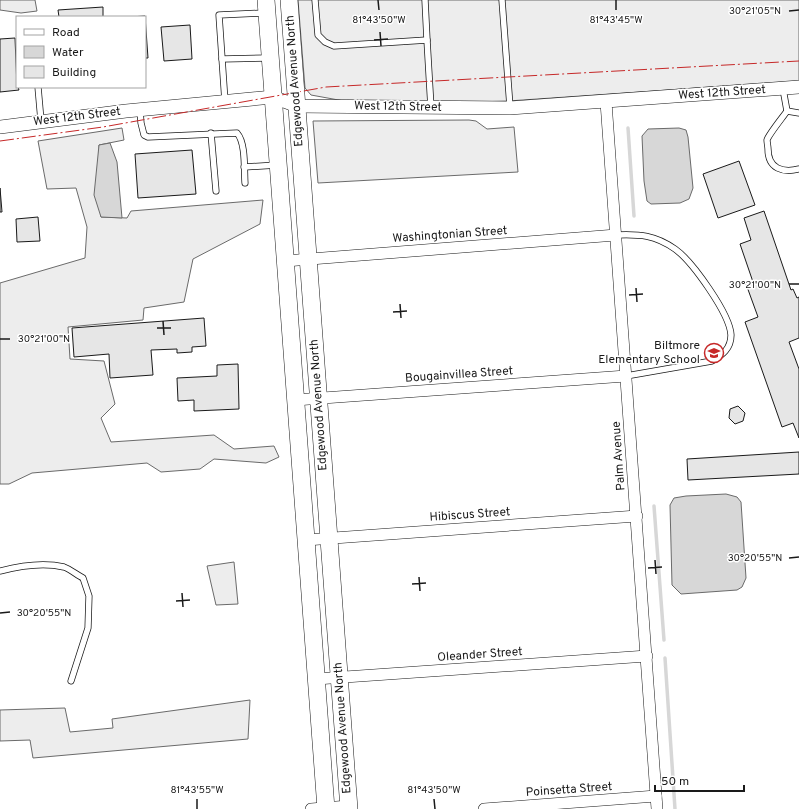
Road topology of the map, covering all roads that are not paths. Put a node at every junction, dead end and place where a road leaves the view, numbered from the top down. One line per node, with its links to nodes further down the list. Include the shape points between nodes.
1 (290, 0): 15 (main road, Edgewood Avenue North)
2 (315, 0): 6 (lane, via 318,35 334,46)
3 (424, 0): 6 (lane)
4 (502, 0): 17 (lane)
5 (266, 6): 7 (main road, Edgewood Avenue North); 8 (lane, via 219,16)
6 (427, 40): 16 (lane)
7 (270, 58): 8 (lane); 12 (main road, Edgewood Avenue North)
8 (222, 59): 13 (lane)
9 (799, 87): 11 (street, West 12th Street)
10 (38, 88): 21 (lane)
11 (783, 89): 14 (street, West 12th Street); 19 (lane)
12 (273, 98): 13 (street, West 12th Street); 15 (street, West 12th Street); 24 (main road, Edgewood Avenue North)
13 (225, 102): 18 (street, West 12th Street)
14 (606, 102): 17 (street, West 12th Street); 29 (street, Palm Avenue)
15 (297, 106): 16 (street, West 12th Street); 30 (main road, Edgewood Avenue North)
16 (431, 108): 17 (street, West 12th Street)
17 (510, 108)
18 (140, 110): 21 (street, West 12th Street); 23 (lane, via 144,135 148,137)
19 (787, 111): 20 (lane); 26 (lane, via 767,139 768,153 771,163 780,170 789,172)
20 (799, 113)
21 (41, 121): 22 (street, West 12th Street)
22 (0, 127)
23 (211, 133): 25 (lane, via 237,133 241,136); 28 (lane)
24 (278, 165): 25 (lane); 31 (main road, Edgewood Avenue North)
25 (244, 167): 27 (lane)
26 (799, 169)
27 (245, 183)
28 (216, 191)
29 (616, 235): 30 (street, Washingtonian Street); 32 (street, Palm Avenue); 32 (lane, via 649,236 676,250 710,289 723,312 731,336 722,355 712,361)
30 (308, 259): 31 (street, Washingtonian Street); 33 (main road, Edgewood Avenue North)
31 (285, 261): 34 (main road, Edgewood Avenue North)
32 (626, 376): 33 (street, Bougainvillea Street); 35 (street, Palm Avenue)
33 (319, 398): 34 (street, Bougainvillea Street); 36 (main road, Edgewood Avenue North)
34 (295, 400): 37 (main road, Edgewood Avenue North)
35 (637, 516): 36 (street, Hibiscus Street); 39 (street, Palm Avenue)
36 (329, 538): 37 (street, Hibiscus Street); 40 (main road, Edgewood Avenue North)
37 (306, 540): 41 (main road, Edgewood Avenue North)
38 (0, 571): 42 (lane, via 19,566 64,567 83,578 90,596 88,628)
39 (647, 656): 40 (street, Oleander Street); 43 (street, Palm Avenue)
40 (339, 678): 41 (street, Oleander Street); 44 (main road, Edgewood Avenue North)
41 (316, 679): 45 (main road, Edgewood Avenue North)
42 (71, 681)
43 (656, 796): 46 (street, Poinsetta Street); 47 (street, Palm Avenue)
44 (349, 808): 45 (street)
45 (321, 809)
46 (484, 809)
47 (657, 809)

